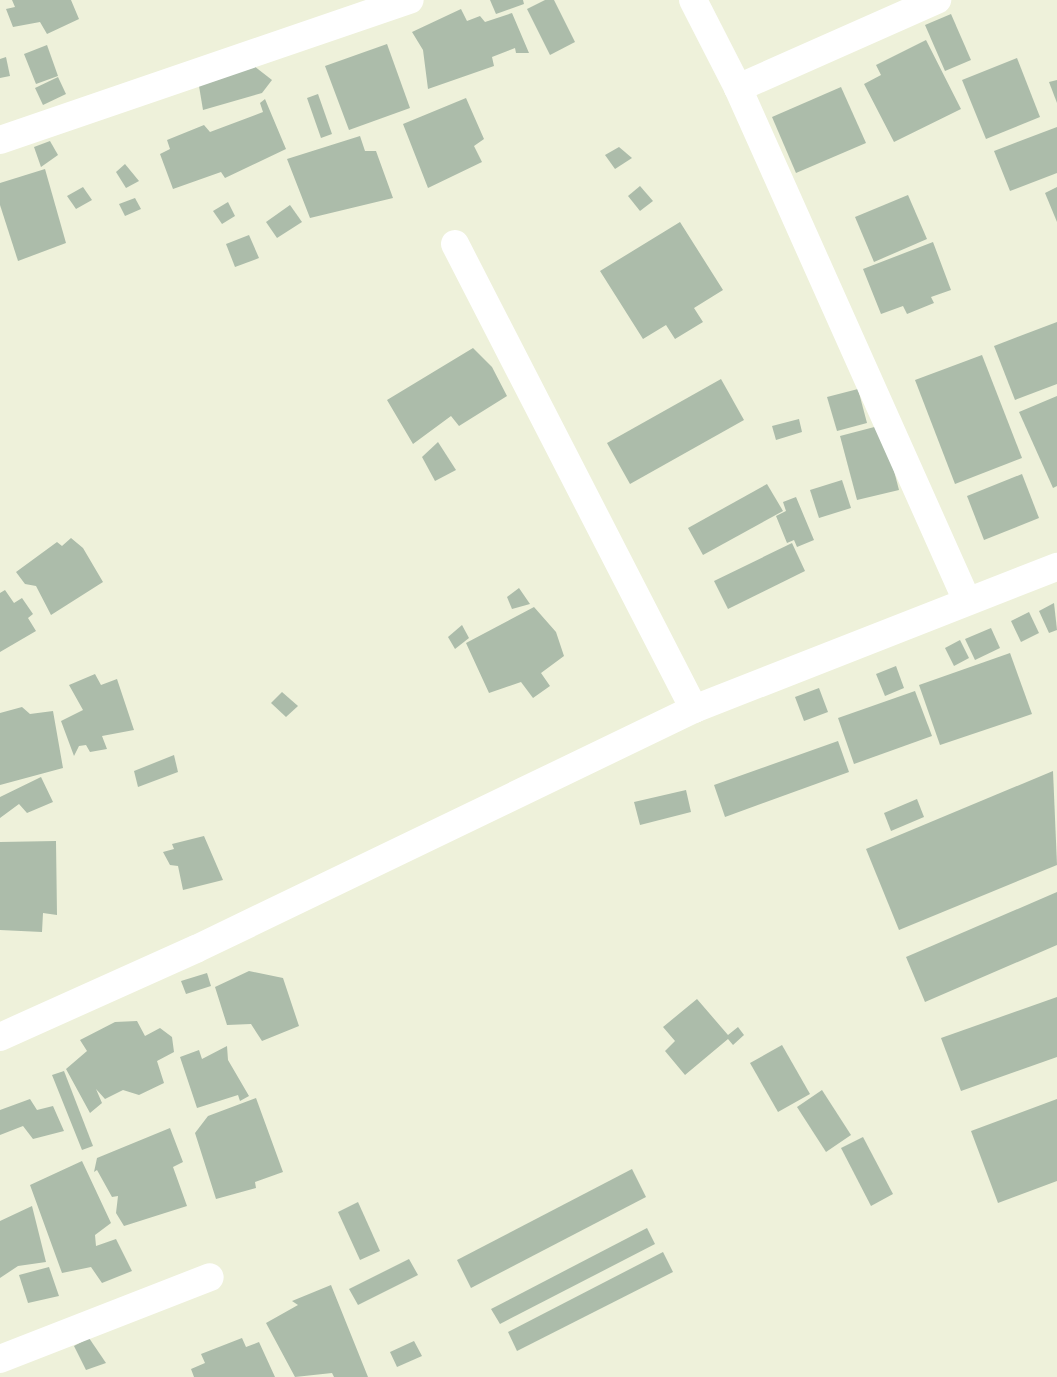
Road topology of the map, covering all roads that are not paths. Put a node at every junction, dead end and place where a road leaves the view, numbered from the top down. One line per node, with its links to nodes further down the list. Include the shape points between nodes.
1 (410, 0): 5 (street)
2 (693, 0): 4 (street)
3 (937, 0): 4 (street)
4 (738, 88): 8 (street)
5 (0, 140)
6 (456, 244): 9 (street)
7 (1057, 567): 8 (street)
8 (967, 601): 9 (street)
9 (694, 709): 10 (street, via 196,949)
10 (0, 1037)
11 (210, 1277): 12 (street)
12 (0, 1359)

